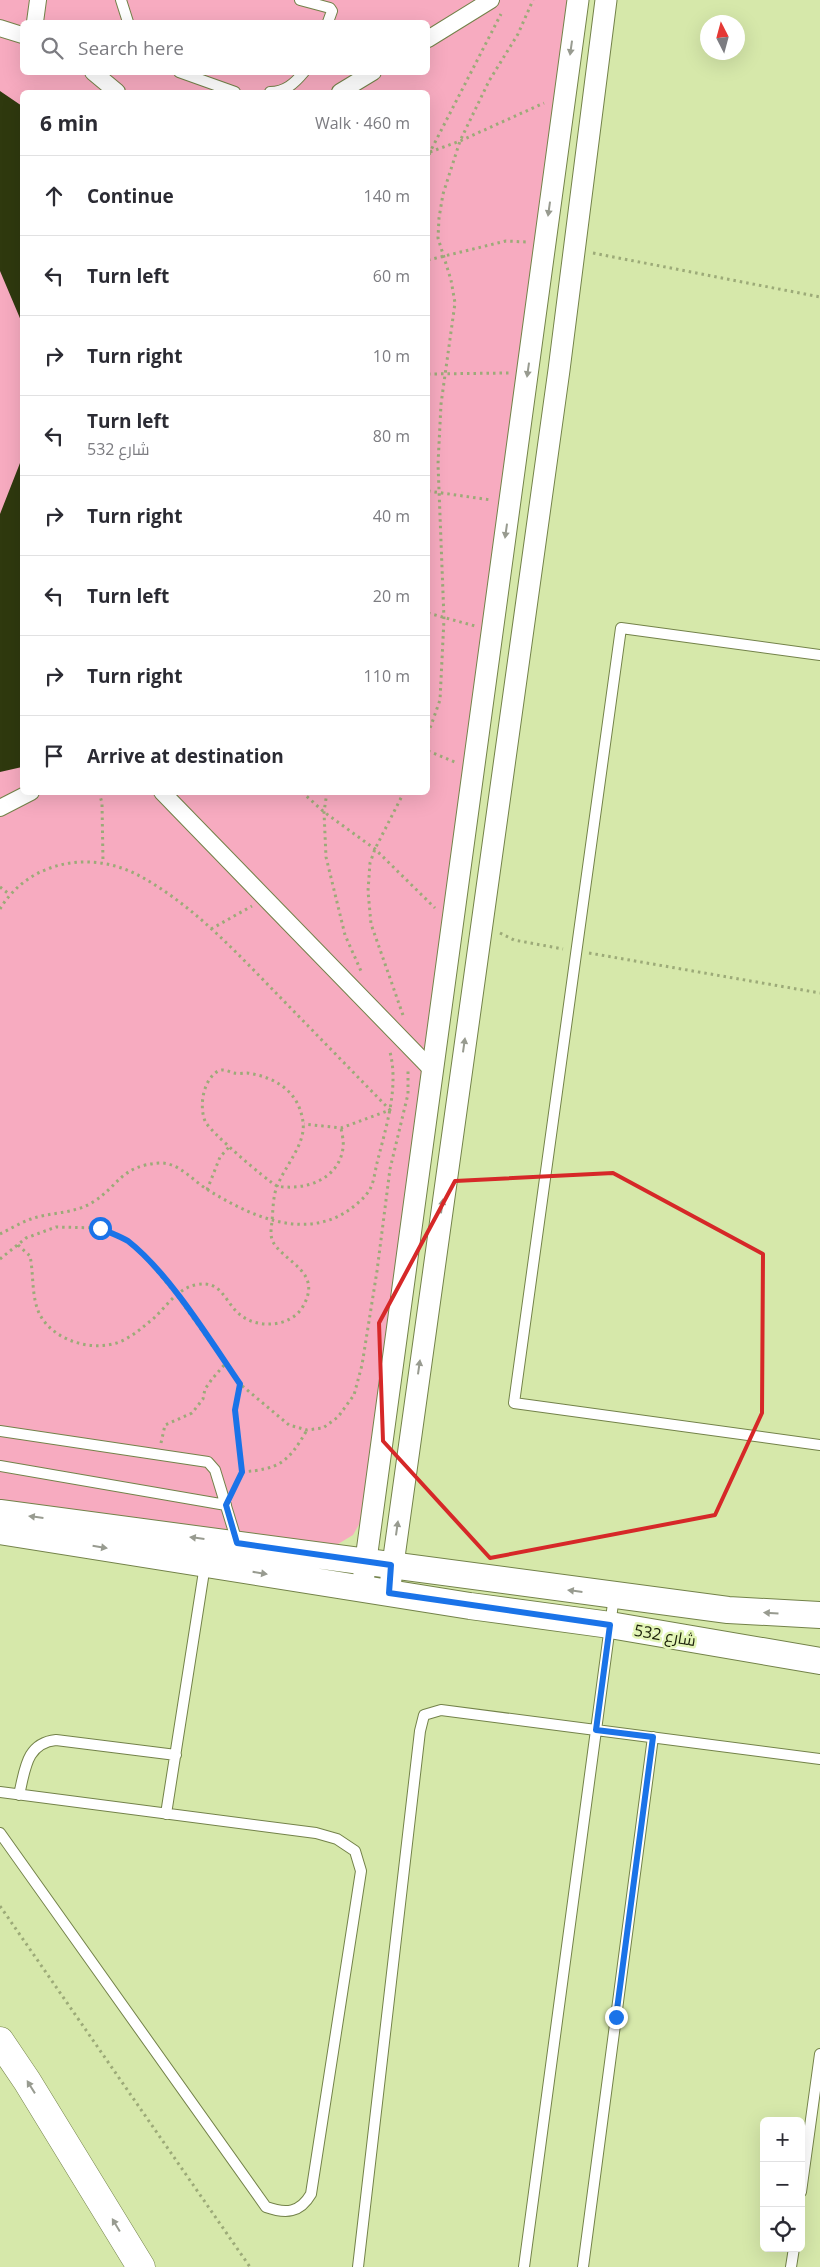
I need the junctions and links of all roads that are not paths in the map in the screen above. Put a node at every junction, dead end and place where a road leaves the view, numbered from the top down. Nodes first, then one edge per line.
1 (38, 0) edge
2 (121, 0) edge
3 (300, 0) edge
4 (578, 0) edge
5 (606, 0) edge
6 (497, 6) edge
7 (35, 20) edge
8 (127, 20) edge
9 (329, 20) edge
10 (0, 28) edge
11 (20, 34) edge
12 (430, 38) edge
13 (97, 75) edge
14 (186, 75) edge
15 (302, 75) edge
16 (368, 75) edge
17 (115, 90) edge
18 (228, 90) edge
19 (282, 90) edge
20 (343, 90) edge
21 (820, 655) edge
22 (25, 795) edge
23 (165, 795) edge
24 (0, 808) edge
25 (433, 1071) junction
26 (0, 1431) edge
27 (820, 1445) edge
28 (0, 1466) edge
29 (226, 1505) junction
30 (0, 1513) edge
31 (0, 1531) edge
32 (237, 1543) junction
33 (205, 1564) junction
34 (379, 1564) junction
35 (362, 1589) junction
36 (389, 1593) junction
37 (614, 1596) junction
38 (820, 1615) edge
39 (610, 1625) junction
40 (815, 1663) edge
41 (596, 1730) junction
42 (653, 1737) junction
43 (176, 1755) junction
44 (820, 1759) edge
45 (0, 1792) edge
46 (19, 1795) junction
47 (166, 1814) junction
48 (0, 1833) edge
49 (0, 2041) edge
50 (820, 2054) edge
51 (816, 2107) edge
52 (805, 2169) edge
53 (793, 2252) edge
54 (141, 2267) edge
55 (358, 2267) edge
56 (524, 2267) edge
57 (583, 2267) edge
58 (791, 2267) edge

1 - 7 street
2 - 8 lane
3 - 9 lane
4 -> 25 street
34 -> 5 street
6 - 12 street
10 - 11 street
13 - 17 street
14 - 18 lane
15 - 19 lane
16 - 20 street
21 - 27 lane
22 - 24 street
23 - 25 street
25 - 34 street
26 - 29 lane
28 - 29 lane
29 - 32 lane
32 -> 30 street, شارع 532
31 -> 33 street, شارع 532
32 - 34 street, شارع 532
33 -> 35 street, شارع 532
33 - 43 lane
34 - 35 street
34 - 36 street
37 -> 34 street, شارع 532
35 - 36 street, شارع 532
36 - 39 street, شارع 532
38 -> 37 street, شارع 532
37 - 39 lane
39 - 40 street, شارع 532
39 - 41 lane
41 - 42 lane
41 - 55 lane
41 - 56 lane
42 - 44 lane
42 - 57 lane
43 - 46 lane
43 - 47 lane
45 - 46 lane
46 - 47 lane
47 - 48 lane
54 -> 49 highway
50 - 51 lane
51 - 52 lane
53 - 58 lane

